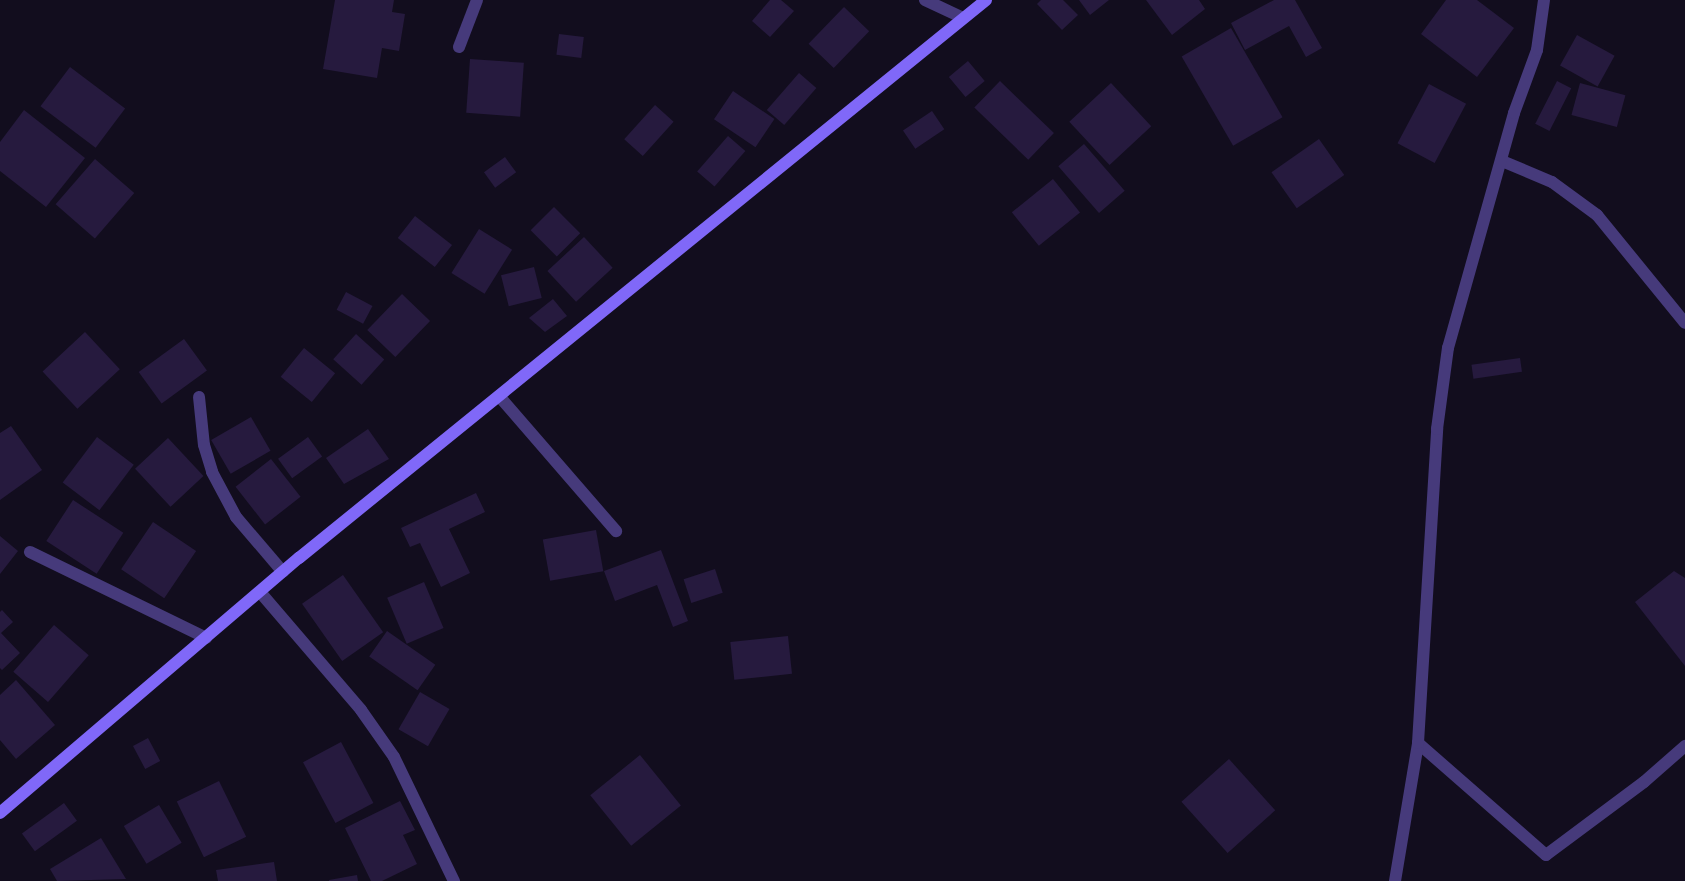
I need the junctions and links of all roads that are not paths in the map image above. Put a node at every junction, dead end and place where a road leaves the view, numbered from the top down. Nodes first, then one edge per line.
1 (477, 0) edge
2 (925, 0) edge
3 (986, 0) edge
4 (1544, 0) edge
5 (963, 18) junction
6 (459, 47) dead end
7 (1502, 161) junction
8 (1685, 323) edge
9 (499, 396) junction
10 (199, 397) dead end
11 (616, 531) dead end
12 (30, 552) dead end
13 (283, 572) junction
14 (260, 592) junction
15 (206, 638) junction
16 (1418, 743) junction
17 (1685, 746) edge
18 (0, 813) edge
19 (454, 881) edge
20 (1396, 881) edge

1 - 6 street
2 - 5 street
3 - 5 main road
4 - 7 street
5 - 9 main road
7 - 8 street
7 - 16 street
9 - 11 street
9 - 13 main road
10 - 13 street
12 - 15 street
13 - 14 main road
14 - 15 main road
14 - 19 street
15 - 18 main road
16 - 17 street
16 - 20 street

